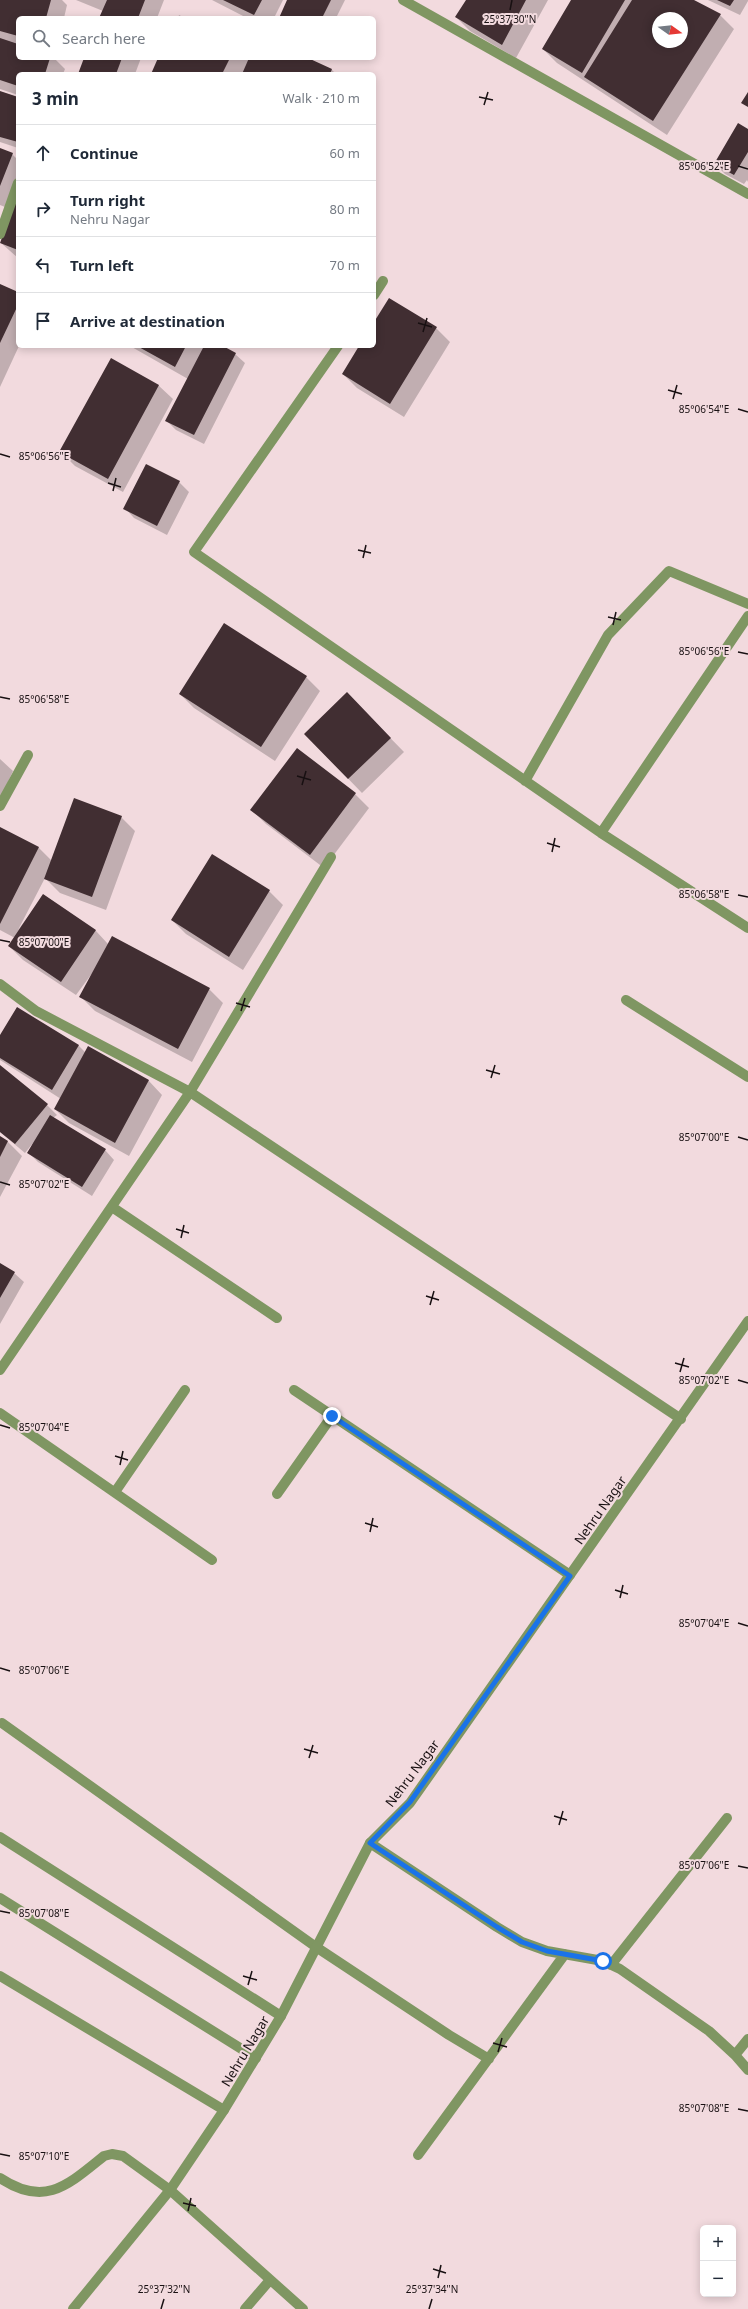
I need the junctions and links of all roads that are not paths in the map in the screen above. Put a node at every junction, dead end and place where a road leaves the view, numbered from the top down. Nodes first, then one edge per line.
1 (403, 0) edge
2 (16, 189) edge
3 (748, 194) edge
4 (0, 234) edge
5 (383, 281) dead end
6 (376, 292) edge
7 (337, 348) edge
8 (748, 604) edge
9 (748, 616) edge
10 (28, 756) dead end
11 (525, 781) junction
12 (0, 806) edge
13 (601, 833) junction
14 (331, 857) dead end
15 (748, 928) edge
16 (0, 984) edge
17 (626, 1000) dead end
18 (748, 1077) edge
19 (190, 1092) junction
20 (112, 1207) junction
21 (277, 1318) dead end
22 (748, 1321) edge
23 (0, 1370) edge
24 (185, 1390) dead end
25 (294, 1390) dead end
26 (0, 1413) edge
27 (332, 1416) junction
28 (681, 1419) junction
29 (115, 1492) junction
30 (277, 1494) dead end
31 (212, 1560) dead end
32 (570, 1576) junction
33 (2, 1723) dead end
34 (727, 1818) dead end
35 (0, 1837) edge
36 (370, 1843) junction
37 (0, 1898) edge
38 (316, 1947) junction
39 (565, 1954) junction
40 (611, 1965) junction
41 (0, 1976) edge
42 (281, 2016) junction
43 (748, 2039) edge
44 (735, 2055) junction
45 (256, 2058) junction
46 (489, 2059) junction
47 (748, 2070) edge
48 (224, 2110) junction
49 (418, 2155) dead end
50 (0, 2178) edge
51 (170, 2190) junction
52 (270, 2280) junction
53 (73, 2309) edge
54 (245, 2309) edge
55 (303, 2309) edge

1 - 3 street
2 - 4 street
5 - 6 street
7 - 11 street
8 - 11 street
9 - 13 street
10 - 12 street
11 - 13 street
13 - 15 street
14 - 19 street
16 - 19 street
17 - 18 street
19 - 20 street
19 - 28 street
20 - 21 street
20 - 23 street
22 - 28 street, Nehru Nagar
24 - 29 street
25 - 27 street
26 - 29 street
27 - 30 street
27 - 32 street
28 - 32 street, Nehru Nagar
29 - 31 street
32 - 36 street, Nehru Nagar
33 - 38 street
34 - 40 street
35 - 42 street
36 - 38 street, Nehru Nagar
36 - 39 street
37 - 45 street
38 - 42 street, Nehru Nagar
38 - 46 street
39 - 40 street
39 - 46 street
40 - 44 street
41 - 48 street
42 - 45 street, Nehru Nagar
43 - 44 street
44 - 47 street
45 - 48 street, Nehru Nagar
46 - 49 street
48 - 51 street, Nehru Nagar
50 - 51 street
51 - 52 street
51 - 53 street, Nehru Nagar
52 - 54 street
52 - 55 street

